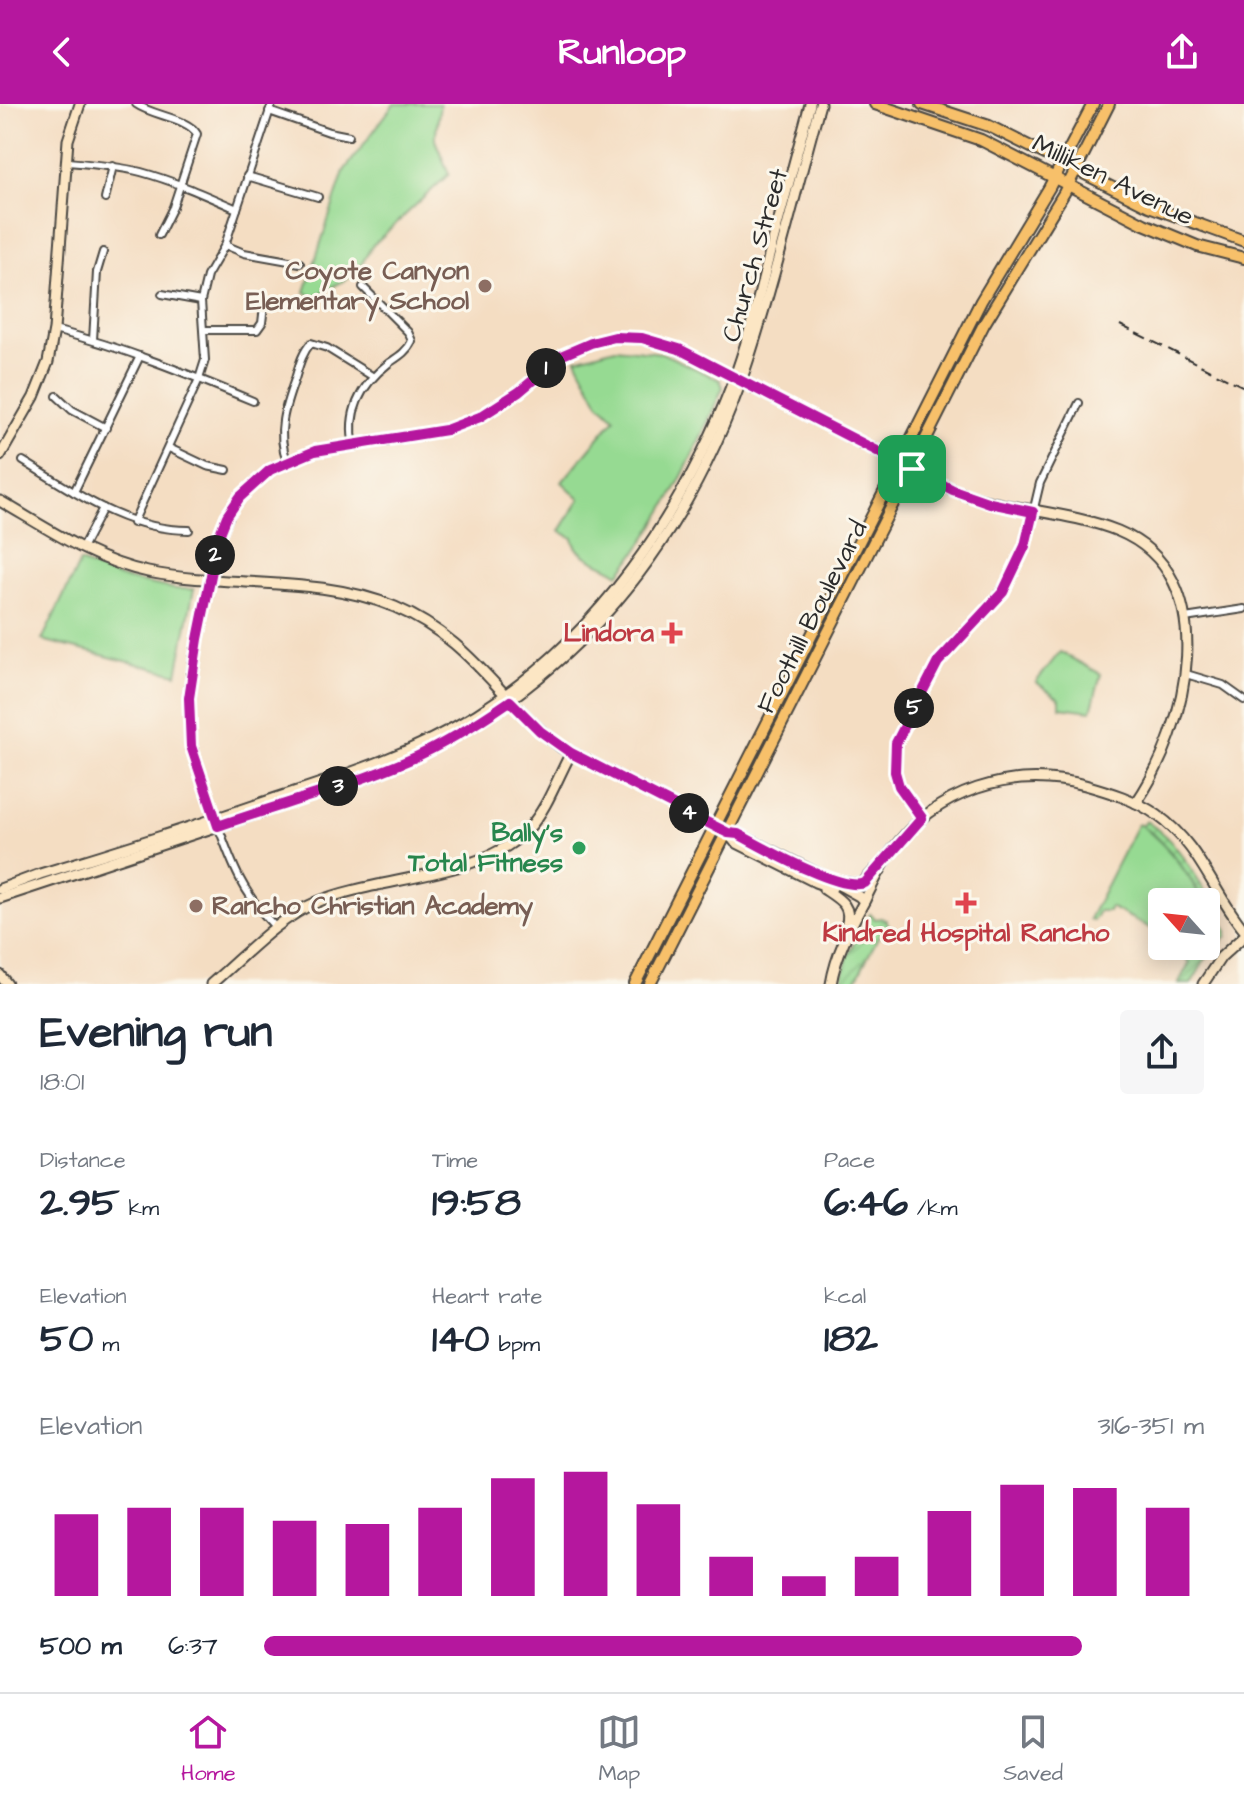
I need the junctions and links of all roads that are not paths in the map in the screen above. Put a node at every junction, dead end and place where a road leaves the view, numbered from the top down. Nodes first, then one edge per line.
1 (80, 104) edge
2 (136, 104) edge
3 (810, 104) edge
4 (820, 104) edge
5 (875, 104) edge
6 (922, 104) edge
7 (1093, 104) edge
8 (1109, 104) edge
9 (270, 108) edge
10 (349, 136) dead end
11 (66, 162) junction
12 (1062, 163) junction
13 (113, 166) junction
14 (1076, 170) junction
15 (247, 176) junction
16 (1055, 177) junction
17 (181, 185) junction
18 (1068, 185) junction
19 (318, 197) dead end
20 (105, 199) dead end
21 (237, 209) junction
22 (159, 235) dead end
23 (1244, 241) edge
24 (225, 245) junction
25 (103, 252) dead end
26 (1244, 258) edge
27 (300, 263) dead end
28 (363, 287) dead end
29 (162, 294) dead end
30 (201, 301) junction
31 (264, 306) dead end
32 (54, 330) junction
33 (205, 330) junction
34 (93, 340) junction
35 (140, 356) junction
36 (372, 376) junction
37 (199, 379) junction
38 (738, 379) junction
39 (57, 396) dead end
40 (253, 401) dead end
41 (1079, 403) dead end
42 (106, 428) junction
43 (354, 446) junction
44 (169, 448) junction
45 (0, 456) edge
46 (23, 461) dead end
47 (287, 461) junction
48 (899, 462) junction
49 (912, 469) junction
50 (227, 470) dead end
51 (74, 492) junction
52 (0, 501) edge
53 (103, 508) junction
54 (1033, 512) junction
55 (133, 523) junction
56 (189, 530) dead end
57 (82, 548) junction
58 (210, 579) junction
59 (1244, 609) edge
60 (1185, 618) junction
61 (1186, 674) junction
62 (507, 698) junction
63 (1244, 700) edge
64 (571, 753) junction
65 (1136, 803) junction
66 (922, 818) junction
67 (216, 822) junction
68 (714, 826) junction
69 (728, 833) junction
70 (884, 864) junction
71 (825, 877) junction
72 (815, 882) junction
73 (0, 889) edge
74 (0, 898) edge
75 (864, 901) junction
76 (276, 928) junction
77 (1244, 933) edge
78 (844, 941) junction
79 (0, 975) edge
80 (7, 984) edge
81 (211, 984) edge
82 (635, 984) edge
83 (650, 984) edge
84 (831, 984) edge
85 (1203, 984) edge

1 - 11 street
2 - 17 street
3 - 38 street, Church Street
4 - 38 street, Church Street
5 - 16 main road, Milliken Avenue
6 - 12 main road, Milliken Avenue
7 - 12 main road, Foothill Boulevard
8 - 14 main road, Foothill Boulevard
9 - 10 street
9 - 15 street
11 - 13 street
11 - 32 street
12 - 14 main road, Milliken Avenue
12 - 16 main road, Foothill Boulevard
13 - 17 street
13 - 20 street
14 - 18 main road, Foothill Boulevard
14 - 23 main road, Milliken Avenue
15 - 19 street
15 - 21 street
16 - 18 main road, Milliken Avenue
16 - 48 main road, Foothill Boulevard
17 - 21 street
17 - 22 street
18 - 26 main road, Milliken Avenue
18 - 49 main road, Foothill Boulevard
21 - 24 street
24 - 27 street
24 - 30 street
25 - 34 street
28 - 36 street
29 - 30 street
30 - 33 street
31 - 33 street
32 - 34 street
32 - 45 street
33 - 37 street
34 - 35 street
35 - 37 street
35 - 42 street
36 - 43 street
36 - 47 street
37 - 40 street
37 - 44 street
38 - 43 street
38 - 48 street
38 - 62 street, Church Street
39 - 42 street
41 - 54 street
42 - 51 street
43 - 47 street
44 - 50 street
44 - 55 street
46 - 51 street
47 - 58 street
48 - 49 street
48 - 68 main road, Foothill Boulevard
49 - 54 street
49 - 69 main road, Foothill Boulevard
51 - 53 street
52 - 57 street
53 - 55 street
53 - 57 street
54 - 60 street
54 - 66 street
55 - 56 street
57 - 58 street
58 - 62 street
58 - 67 street
59 - 60 street
60 - 61 street
61 - 63 street
61 - 65 street
62 - 64 street
62 - 67 street, Church Street
64 - 68 street
64 - 76 street
65 - 66 street
65 - 77 street
66 - 70 street
67 - 73 street, Church Street
67 - 74 street, Church Street
67 - 76 street
68 - 69 street
68 - 82 main road, Foothill Boulevard
69 - 71 street
69 - 72 street
69 - 83 main road, Foothill Boulevard
70 - 71 street
70 - 75 street
71 - 75 street
72 - 75 street
72 - 78 street
75 - 78 street
76 - 81 street
77 - 85 street
78 - 84 street
79 - 80 street

